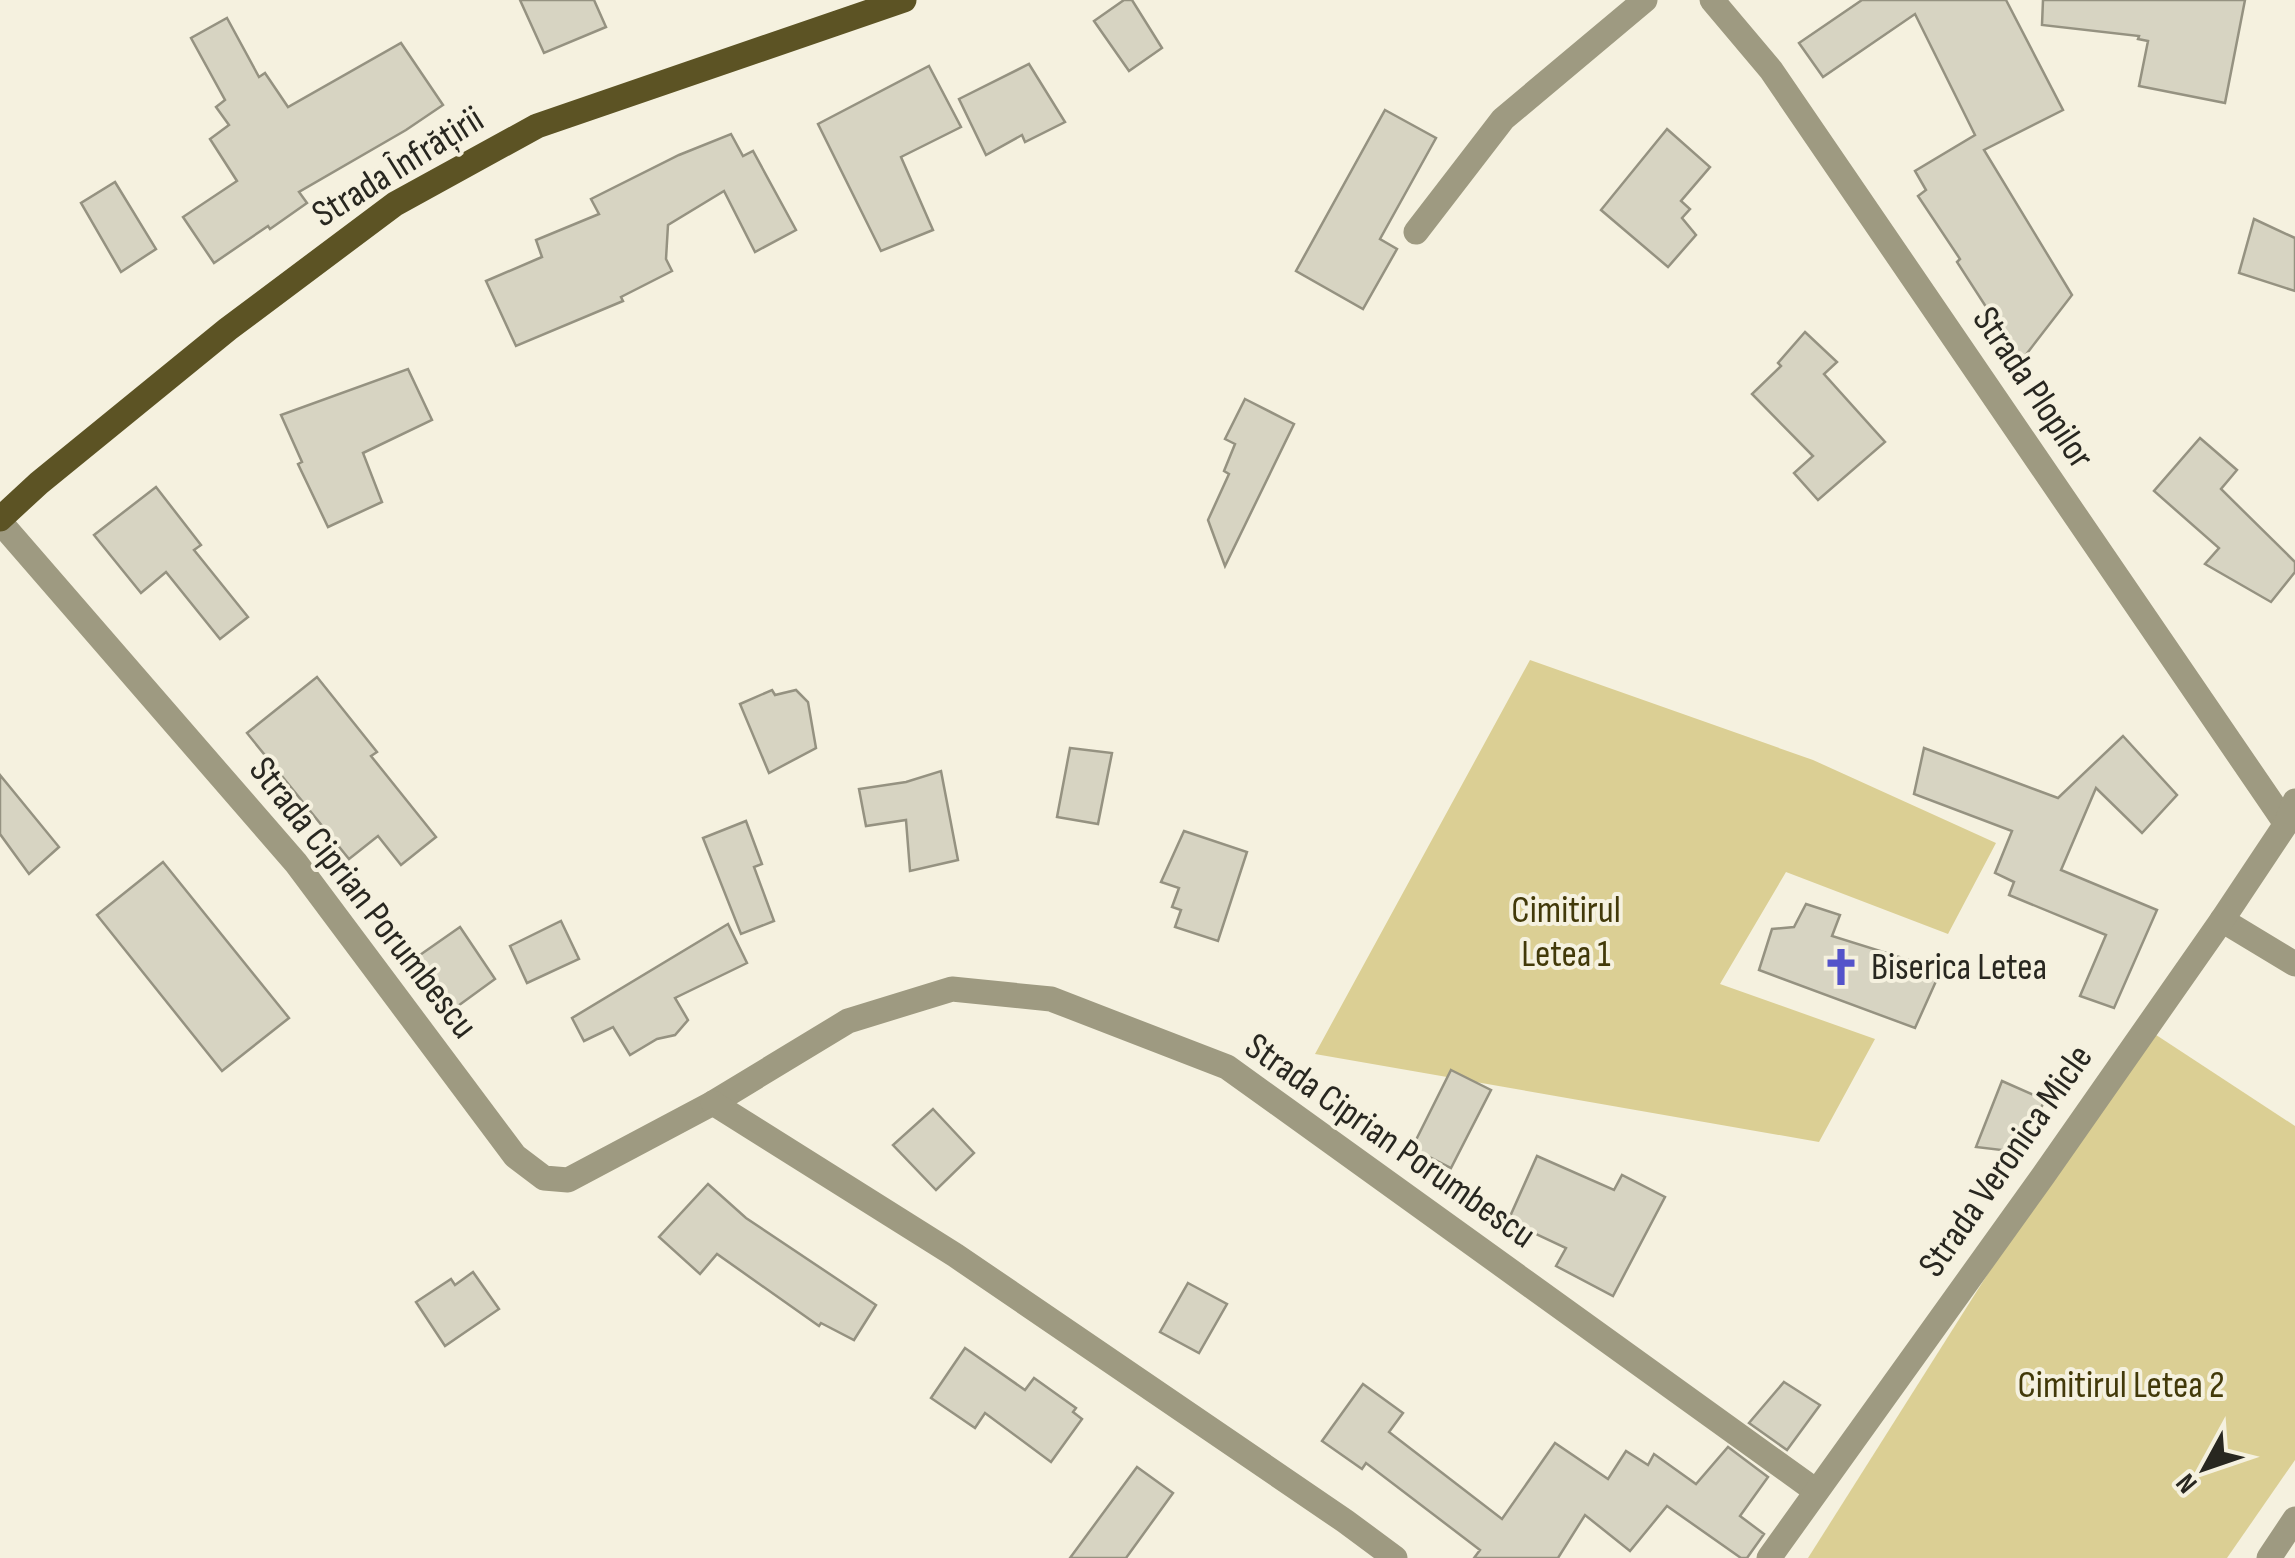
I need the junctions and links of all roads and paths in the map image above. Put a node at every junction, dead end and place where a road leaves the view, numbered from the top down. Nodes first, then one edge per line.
1 (904, 0) edge
2 (1646, 0) edge
3 (1712, 0) edge
4 (1416, 232) dead end
5 (0, 520) edge
6 (2290, 812) edge
7 (2222, 920) junction
8 (2295, 964) edge
9 (713, 1104) junction
10 (1816, 1491) junction
11 (2295, 1518) edge
12 (1395, 1558) edge
13 (1768, 1558) edge
14 (2269, 1558) edge

1 - 5 main road, Strada Înfrățirii
2 - 4 street
3 - 6 street, Strada Plopilor
5 - 9 street, Strada Ciprian Porumbescu
6 - 7 street, Strada Veronica Micle
7 - 8 street
7 - 10 street, Strada Veronica Micle
9 - 10 street, Strada Ciprian Porumbescu
9 - 12 street
10 - 13 street, Strada Veronica Micle
11 - 14 street

